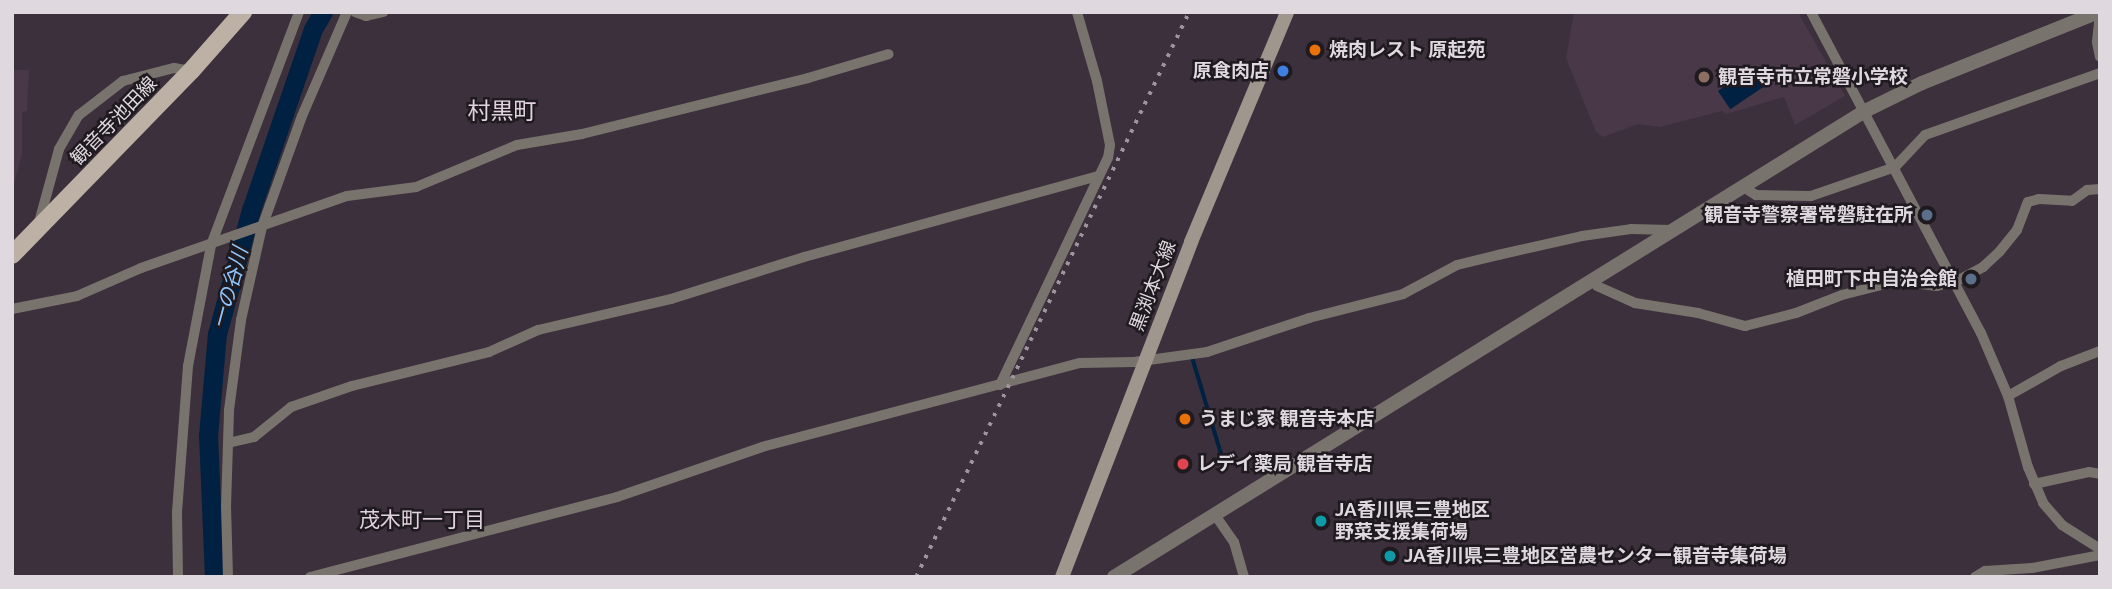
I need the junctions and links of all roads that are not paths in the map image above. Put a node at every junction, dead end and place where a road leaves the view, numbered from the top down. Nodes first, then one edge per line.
1 (243, 12) edge
2 (299, 12) edge
3 (347, 12) edge
4 (355, 12) edge
5 (384, 12) edge
6 (1077, 12) edge
7 (1287, 12) edge
8 (1811, 12) edge
9 (2099, 13) edge
10 (889, 54) dead end
11 (2100, 57) edge
12 (191, 71) junction
13 (2100, 73) edge
14 (1865, 111) junction
15 (1895, 167) junction
16 (1098, 176) junction
17 (1742, 186) junction
18 (2100, 189) edge
19 (262, 227) junction
20 (36, 230) junction
21 (1671, 230) junction
22 (211, 245) junction
23 (12, 255) edge
24 (1955, 282) junction
25 (1597, 286) dead end
26 (12, 309) edge
27 (2100, 351) edge
28 (1144, 362) junction
29 (1000, 385) junction
30 (2008, 396) junction
31 (228, 443) junction
32 (2100, 474) edge
33 (2034, 484) junction
34 (1215, 515) junction
35 (2100, 549) edge
36 (2100, 555) edge
37 (1061, 572) edge
38 (178, 577) edge
39 (228, 577) edge
40 (310, 577) edge
41 (1114, 577) edge
42 (1244, 577) edge
43 (1975, 577) edge

1 - 12 main road, 観音寺池田線
2 - 22 street
3 - 19 street
4 - 5 street
6 - 16 street
7 - 28 main road, 黒渕本大線
8 - 14 street
9 - 11 street
9 - 14 street
10 - 19 street
12 - 20 main road, 観音寺池田線
12 - 20 street
13 - 15 street
14 - 15 street
14 - 17 street
15 - 17 street
15 - 24 street
16 - 29 street
16 - 31 street
17 - 21 street
18 - 24 street
19 - 22 street
19 - 31 street
20 - 23 main road, 観音寺池田線
21 - 28 street
21 - 34 street
22 - 26 street
22 - 38 street
24 - 25 street
24 - 30 street
27 - 30 street
28 - 29 street
28 - 37 main road, 黒渕本大線
29 - 40 street
30 - 33 street
31 - 39 street
32 - 33 street
33 - 35 street
34 - 41 street
34 - 42 street
36 - 43 street

